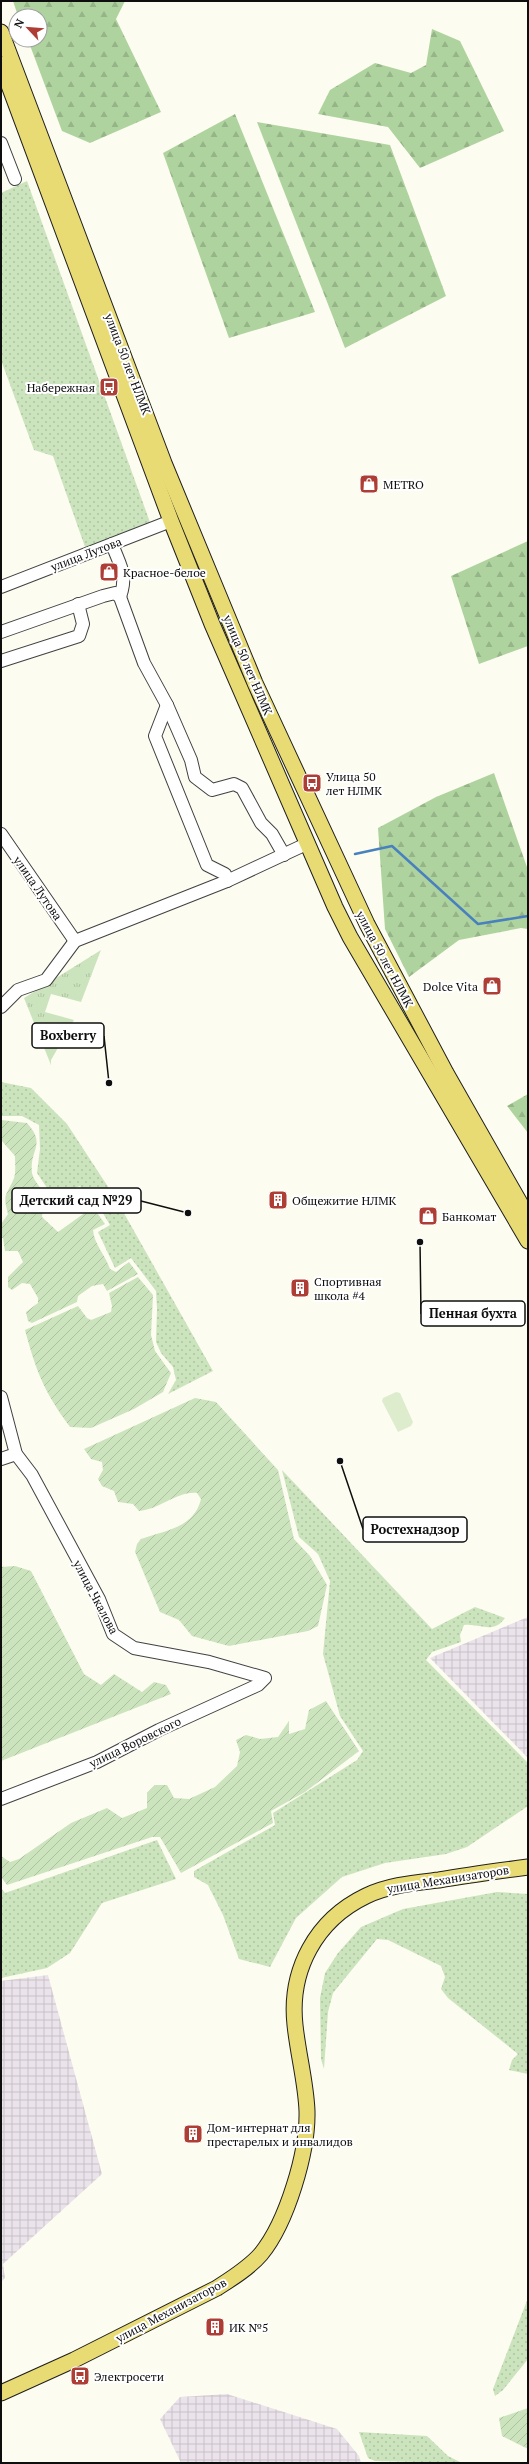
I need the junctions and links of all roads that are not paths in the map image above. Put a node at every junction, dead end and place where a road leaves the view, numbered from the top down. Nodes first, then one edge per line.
1 (1, 32) edge
2 (1, 64) edge
3 (4, 81) edge
4 (23, 88) junction
5 (1, 143) edge
6 (15, 179) dead end
7 (171, 521) junction
8 (112, 544) junction
9 (1, 587) edge
10 (120, 597) junction
11 (78, 604) junction
12 (212, 624) junction
13 (1, 632) edge
14 (235, 636) junction
15 (1, 661) edge
16 (167, 705) junction
17 (1, 834) edge
18 (306, 840) junction
19 (284, 855) junction
20 (227, 881) junction
21 (75, 941) junction
22 (1, 1007) edge
23 (528, 1217) edge
24 (528, 1241) edge
25 (1, 1397) edge
26 (16, 1454) junction
27 (1, 1459) edge
28 (264, 1678) joint
29 (1, 1799) edge
30 (528, 1867) edge
31 (1, 2393) edge

1 - 4 main road, улица 50 лет НЛМК
2 - 3 main road, улица 50 лет НЛМК
3 - 4 main road
3 - 7 main road, улица 50 лет НЛМК
4 - 14 main road, улица 50 лет НЛМК
5 - 6 street
7 - 8 street, улица Лутова
7 - 12 main road, улица 50 лет НЛМК
8 - 9 street, улица Лутова
8 - 10 street
10 - 11 street
10 - 16 street
11 - 13 street
11 - 15 street
12 - 14 main road
12 - 18 main road, улица 50 лет НЛМК
14 - 23 main road, улица 50 лет НЛМК
16 - 19 street
16 - 20 street
17 - 21 street, улица Лутова
18 - 19 street
18 - 24 main road, улица 50 лет НЛМК
19 - 20 street
20 - 21 street
21 - 22 street
25 - 26 street, улица Чкалова
26 - 27 street
26 - 28 street, улица Чкалова
28 - 29 street, улица Воровского
30 - 31 main road, улица Механизаторов

